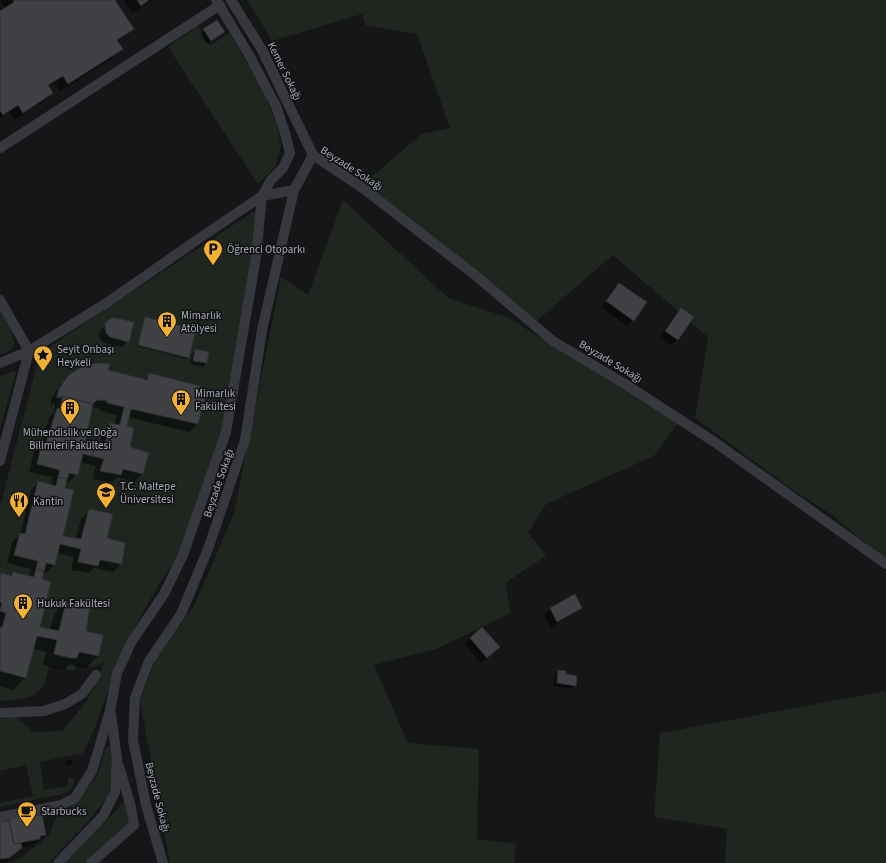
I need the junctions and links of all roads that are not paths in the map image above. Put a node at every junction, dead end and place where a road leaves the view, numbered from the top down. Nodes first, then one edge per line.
1 (231, 0) edge
2 (218, 3) edge
3 (0, 148) edge
4 (312, 155) junction
5 (294, 190) junction
6 (262, 196) junction
7 (0, 300) edge
8 (30, 351) junction
9 (0, 363) edge
10 (0, 461) edge
11 (886, 564) edge
12 (96, 674) dead end
13 (110, 710) junction
14 (0, 713) edge
15 (117, 759) junction
16 (0, 817) edge
17 (58, 863) edge
18 (91, 863) edge
19 (163, 863) edge

1 - 4 street, Kemer Sokağı
2 - 3 street
2 - 6 street
4 - 5 street, Beyzade Sokağı
4 - 11 street, Beyzade Sokağı
5 - 6 street
5 - 19 street, Beyzade Sokağı
6 - 8 street
6 - 13 street
7 - 8 street
8 - 9 street
8 - 10 street
12 - 14 street
13 - 15 street
13 - 16 street
15 - 17 street
15 - 18 street

